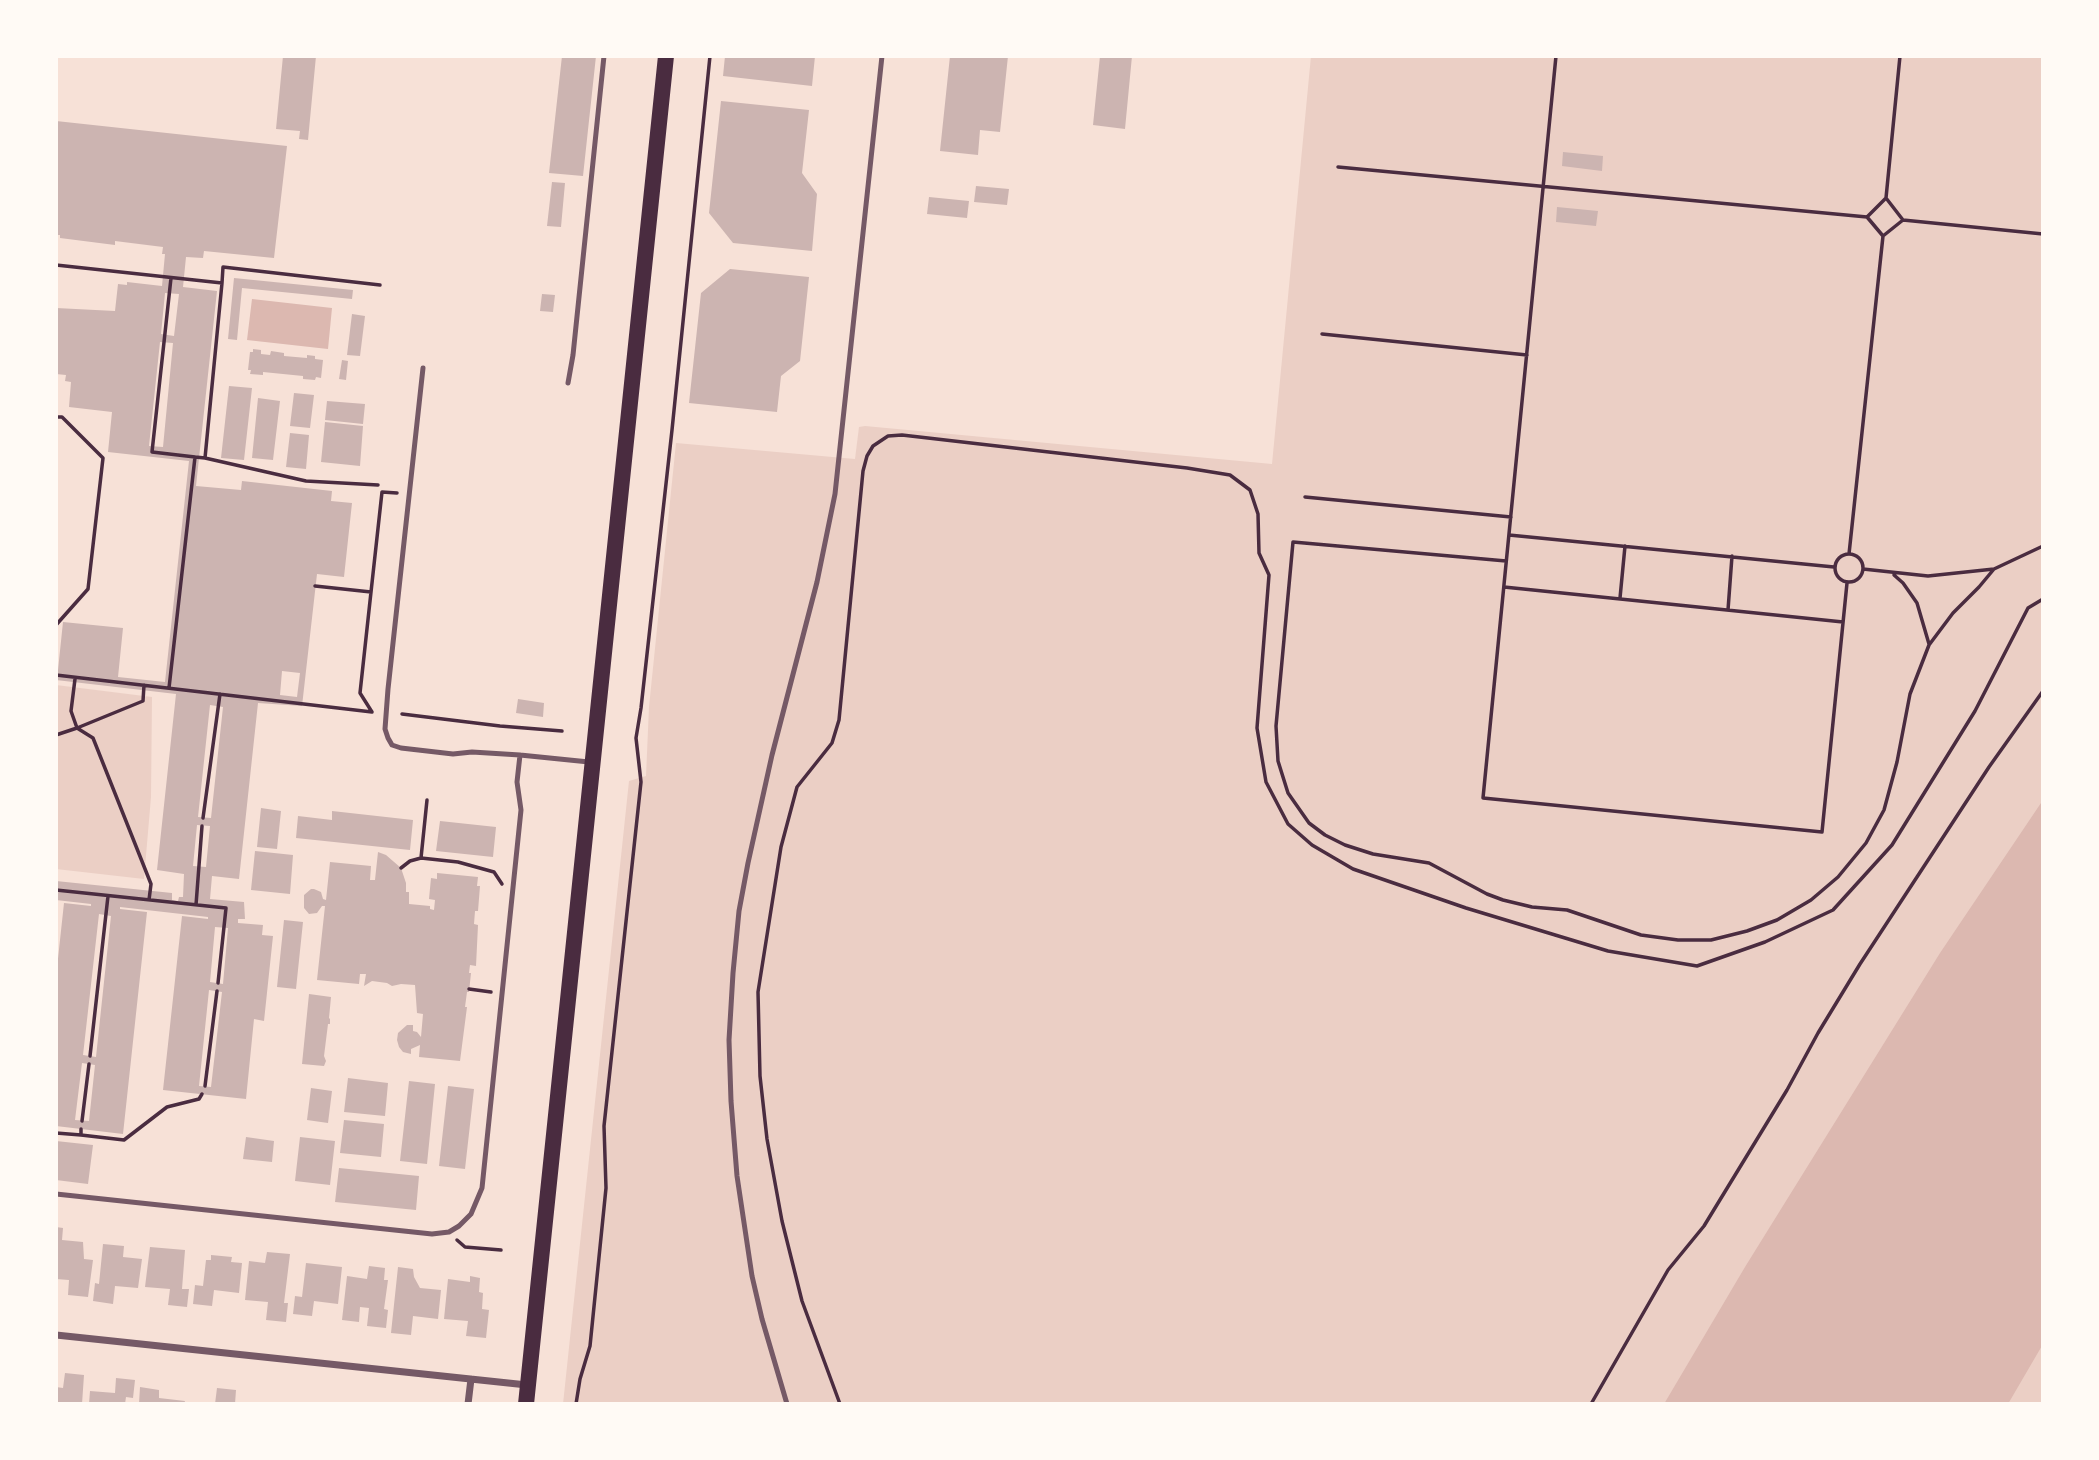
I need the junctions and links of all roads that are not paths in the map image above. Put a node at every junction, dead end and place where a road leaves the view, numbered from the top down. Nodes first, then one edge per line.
1 (604, 56) edge
2 (666, 56) edge
3 (883, 56) edge
4 (423, 368) dead end
5 (568, 383) dead end
6 (520, 755) junction
7 (592, 762) junction
8 (56, 1194) edge
9 (56, 1335) edge
10 (471, 1379) junction
11 (528, 1385) junction
12 (468, 1404) edge
13 (526, 1404) edge
14 (787, 1404) edge

1 - 5 lane
2 - 7 main road
3 - 14 lane
4 - 6 lane
6 - 7 lane
6 - 8 lane
7 - 11 main road
9 - 10 street
10 - 11 street
10 - 12 street
11 - 13 main road

